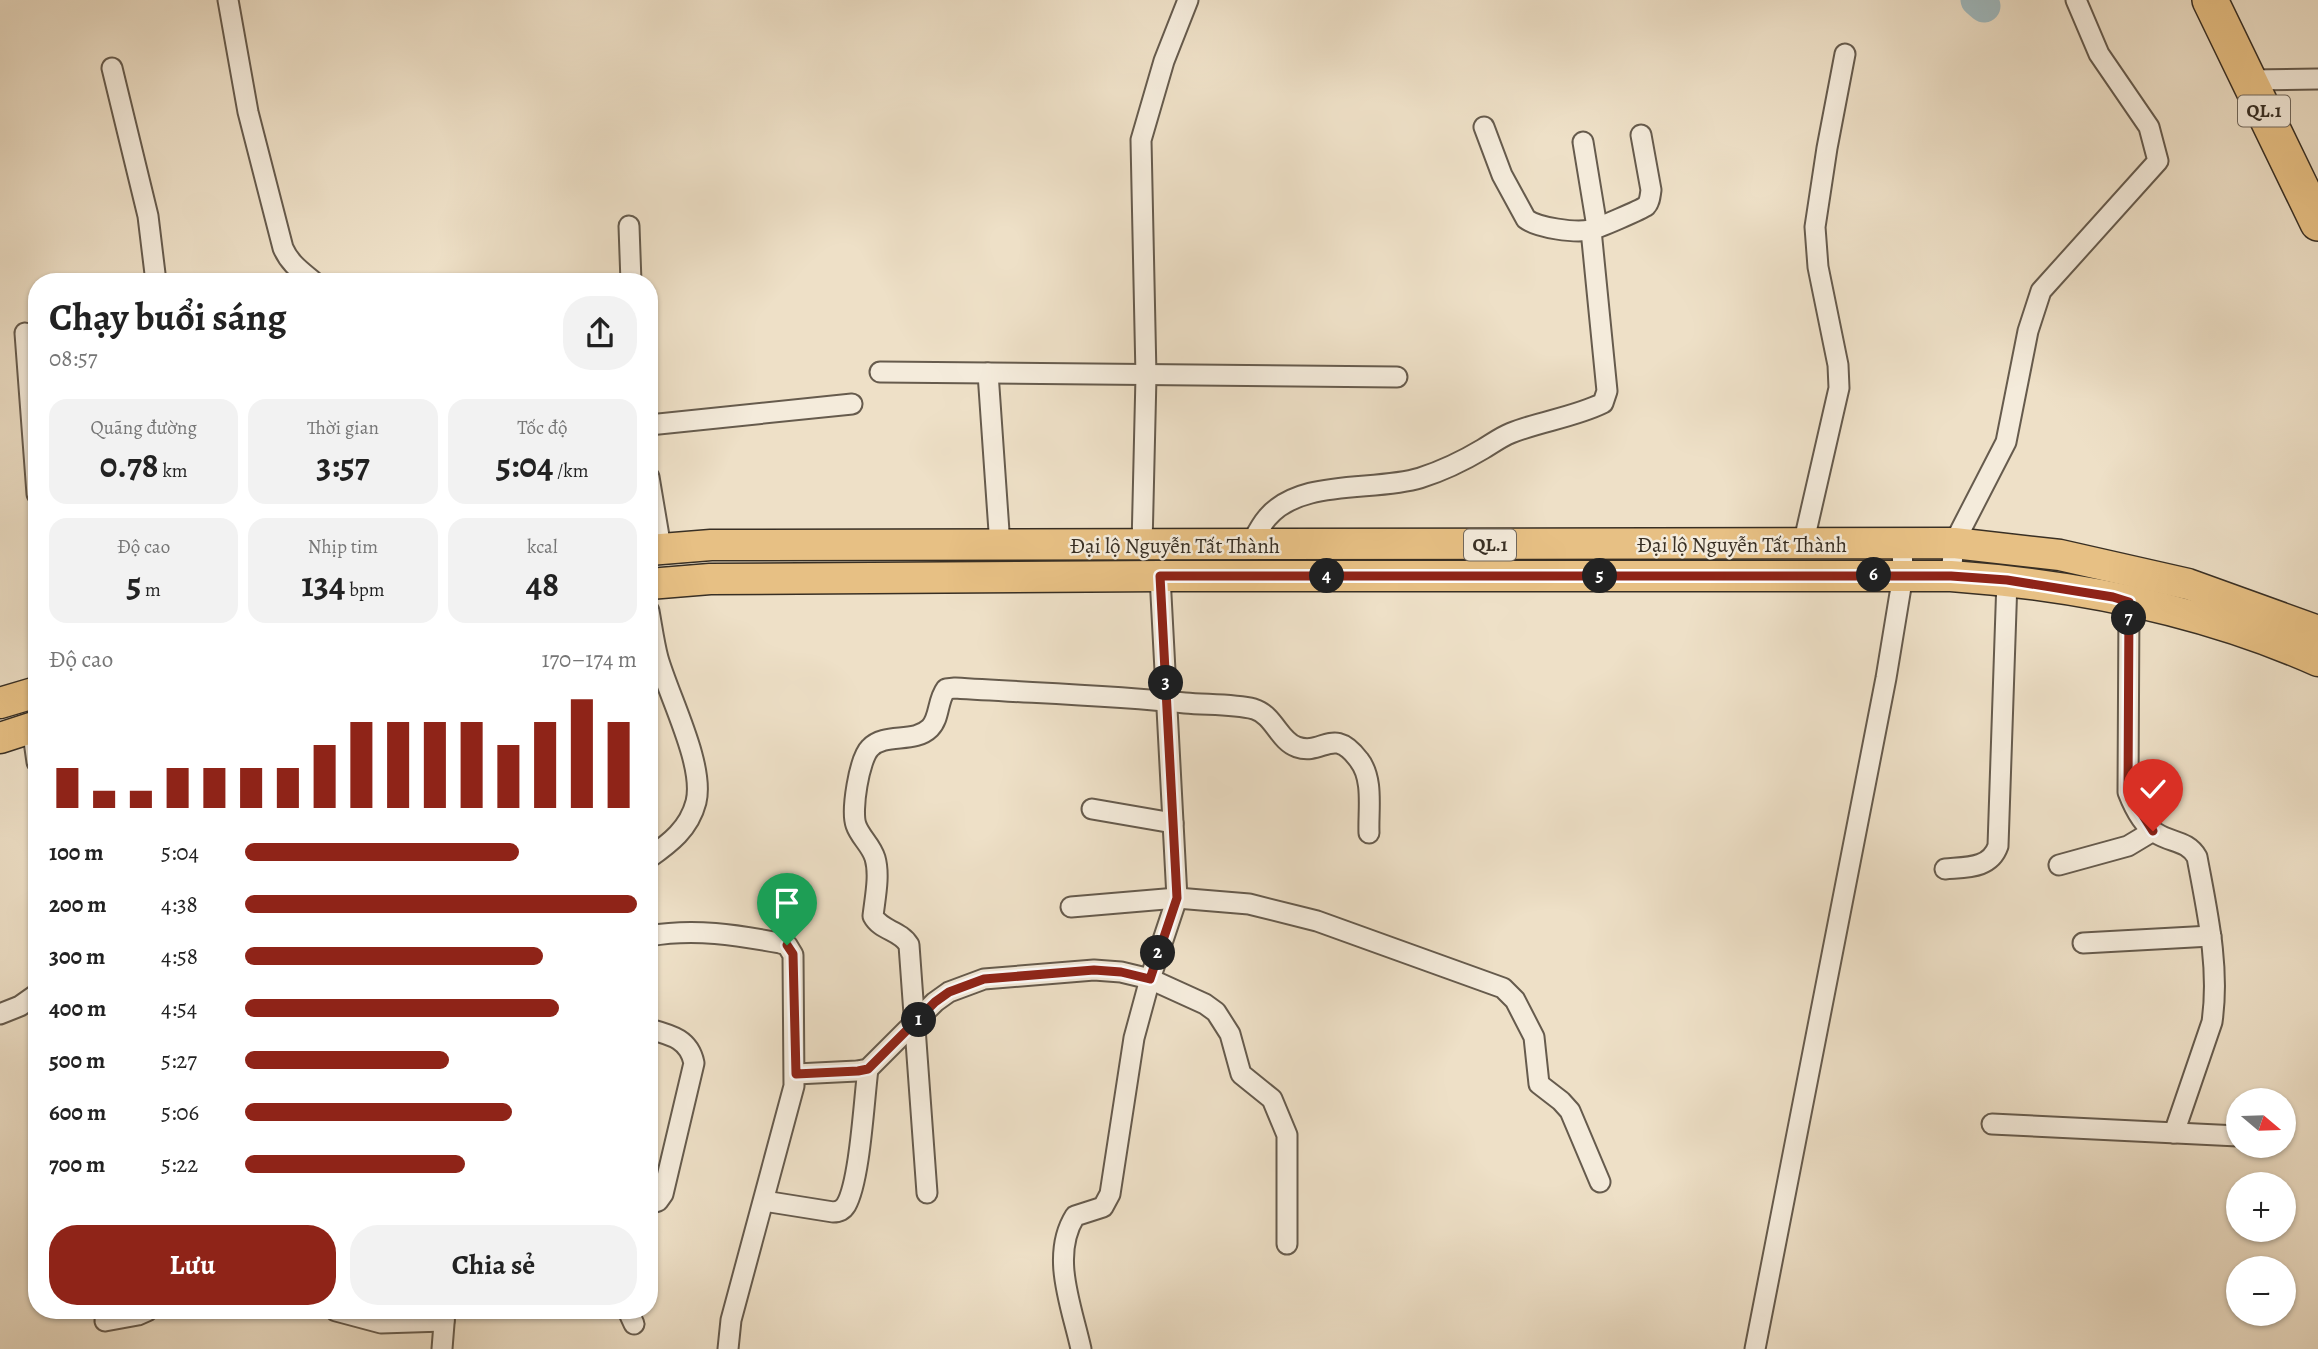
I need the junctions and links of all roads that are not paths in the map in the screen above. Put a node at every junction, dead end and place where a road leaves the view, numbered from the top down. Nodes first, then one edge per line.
1 (228, 0) edge
2 (1188, 0) edge
3 (2076, 0) edge
4 (2210, 0) edge
5 (1846, 54) dead end
6 (112, 68) dead end
7 (2318, 79) edge
8 (2249, 80) junction
9 (1484, 127) dead end
10 (1641, 135) dead end
11 (1583, 142) dead end
12 (2318, 223) edge
13 (629, 226) dead end
14 (1594, 229) junction
15 (155, 273) edge
16 (302, 273) edge
17 (631, 273) edge
18 (25, 333) dead end
19 (880, 372) dead end
20 (28, 373) edge
21 (988, 373) junction
22 (1146, 376) junction
23 (1396, 377) dead end
24 (852, 404) dead end
25 (658, 424) edge
26 (1954, 543) junction
27 (1902, 544) junction
28 (1250, 545) junction
29 (1803, 545) junction
30 (1000, 546) junction
31 (1142, 546) junction
32 (658, 549) edge
33 (1903, 575) junction
34 (1150, 576) junction
35 (1951, 576) junction
36 (2007, 580) junction
37 (658, 583) edge
38 (2129, 602) junction
39 (2318, 631) edge
40 (658, 658) edge
41 (2318, 661) edge
42 (28, 695) edge
43 (1167, 701) junction
44 (0, 703) edge
45 (28, 729) edge
46 (0, 738) edge
47 (1093, 809) dead end
48 (1173, 822) junction
49 (2153, 831) junction
50 (1369, 833) dead end
51 (658, 852) edge
52 (2059, 864) dead end
53 (1945, 869) dead end
54 (1177, 898) junction
55 (1071, 907) dead end
56 (658, 935) edge
57 (2211, 936) junction
58 (2083, 943) dead end
59 (1150, 979) junction
60 (28, 1000) edge
61 (0, 1014) edge
62 (916, 1024) junction
63 (658, 1032) edge
64 (868, 1069) junction
65 (796, 1074) junction
66 (1992, 1124) dead end
67 (2174, 1133) junction
68 (2226, 1135) edge
69 (1600, 1182) dead end
70 (927, 1193) dead end
71 (658, 1201) edge
72 (764, 1201) junction
73 (1287, 1244) dead end
74 (116, 1319) edge
75 (366, 1319) edge
76 (417, 1319) edge
77 (444, 1319) edge
78 (105, 1321) dead end
79 (442, 1349) edge
80 (727, 1349) edge
81 (1082, 1349) edge
82 (1755, 1349) edge

1 - 16 street
2 - 22 street
3 - 26 street
4 - 8 highway, QL.1
5 - 29 street
6 - 15 street
7 - 8 street
8 - 12 highway, QL.1
9 - 14 street
10 - 14 street
11 - 14 street
13 - 17 street
14 - 28 street
18 - 20 street
19 - 21 street
21 - 22 street
21 - 30 street
22 - 23 street
22 - 31 street
24 - 25 street
26 - 27 main road, Đại lộ Nguyễn Tất Thành / QL.1
26 - 35 street
26 - 39 main road, Đại lộ Nguyễn Tất Thành / QL.1
27 - 29 main road, Đại lộ Nguyễn Tất Thành / QL.1
27 - 33 street
28 - 29 main road, Đại lộ Nguyễn Tất Thành / QL.1
28 - 31 main road, Đại lộ Nguyễn Tất Thành / QL.1
30 - 31 main road, Đại lộ Nguyễn Tất Thành / QL.1
30 - 32 main road, Đại lộ Nguyễn Tất Thành / QL.1
31 - 34 main road
33 - 34 main road, Đại lộ Nguyễn Tất Thành / QL.1
33 - 35 main road, Đại lộ Nguyễn Tất Thành / QL.1
33 - 82 street
34 - 37 main road, Đại lộ Nguyễn Tất Thành / QL.1
34 - 43 street
35 - 36 main road, Đại lộ Nguyễn Tất Thành / QL.1
36 - 38 main road, Đại lộ Nguyễn Tất Thành / QL.1
36 - 53 street
38 - 41 main road, Đại lộ Nguyễn Tất Thành / QL.1
38 - 49 street
40 - 51 street
42 - 44 main road
43 - 48 street
43 - 50 street
43 - 62 street
45 - 46 main road
47 - 48 street
48 - 54 street
49 - 52 street
49 - 57 street
54 - 55 street
54 - 59 street
54 - 69 street
56 - 65 street
57 - 58 street
57 - 67 street
59 - 62 street
59 - 73 street
59 - 81 street
60 - 61 street
62 - 64 street
62 - 70 street
63 - 71 street
64 - 65 street
64 - 72 street
65 - 72 street
66 - 67 street
67 - 68 street
72 - 80 street
74 - 78 street
75 - 76 street
77 - 79 street

